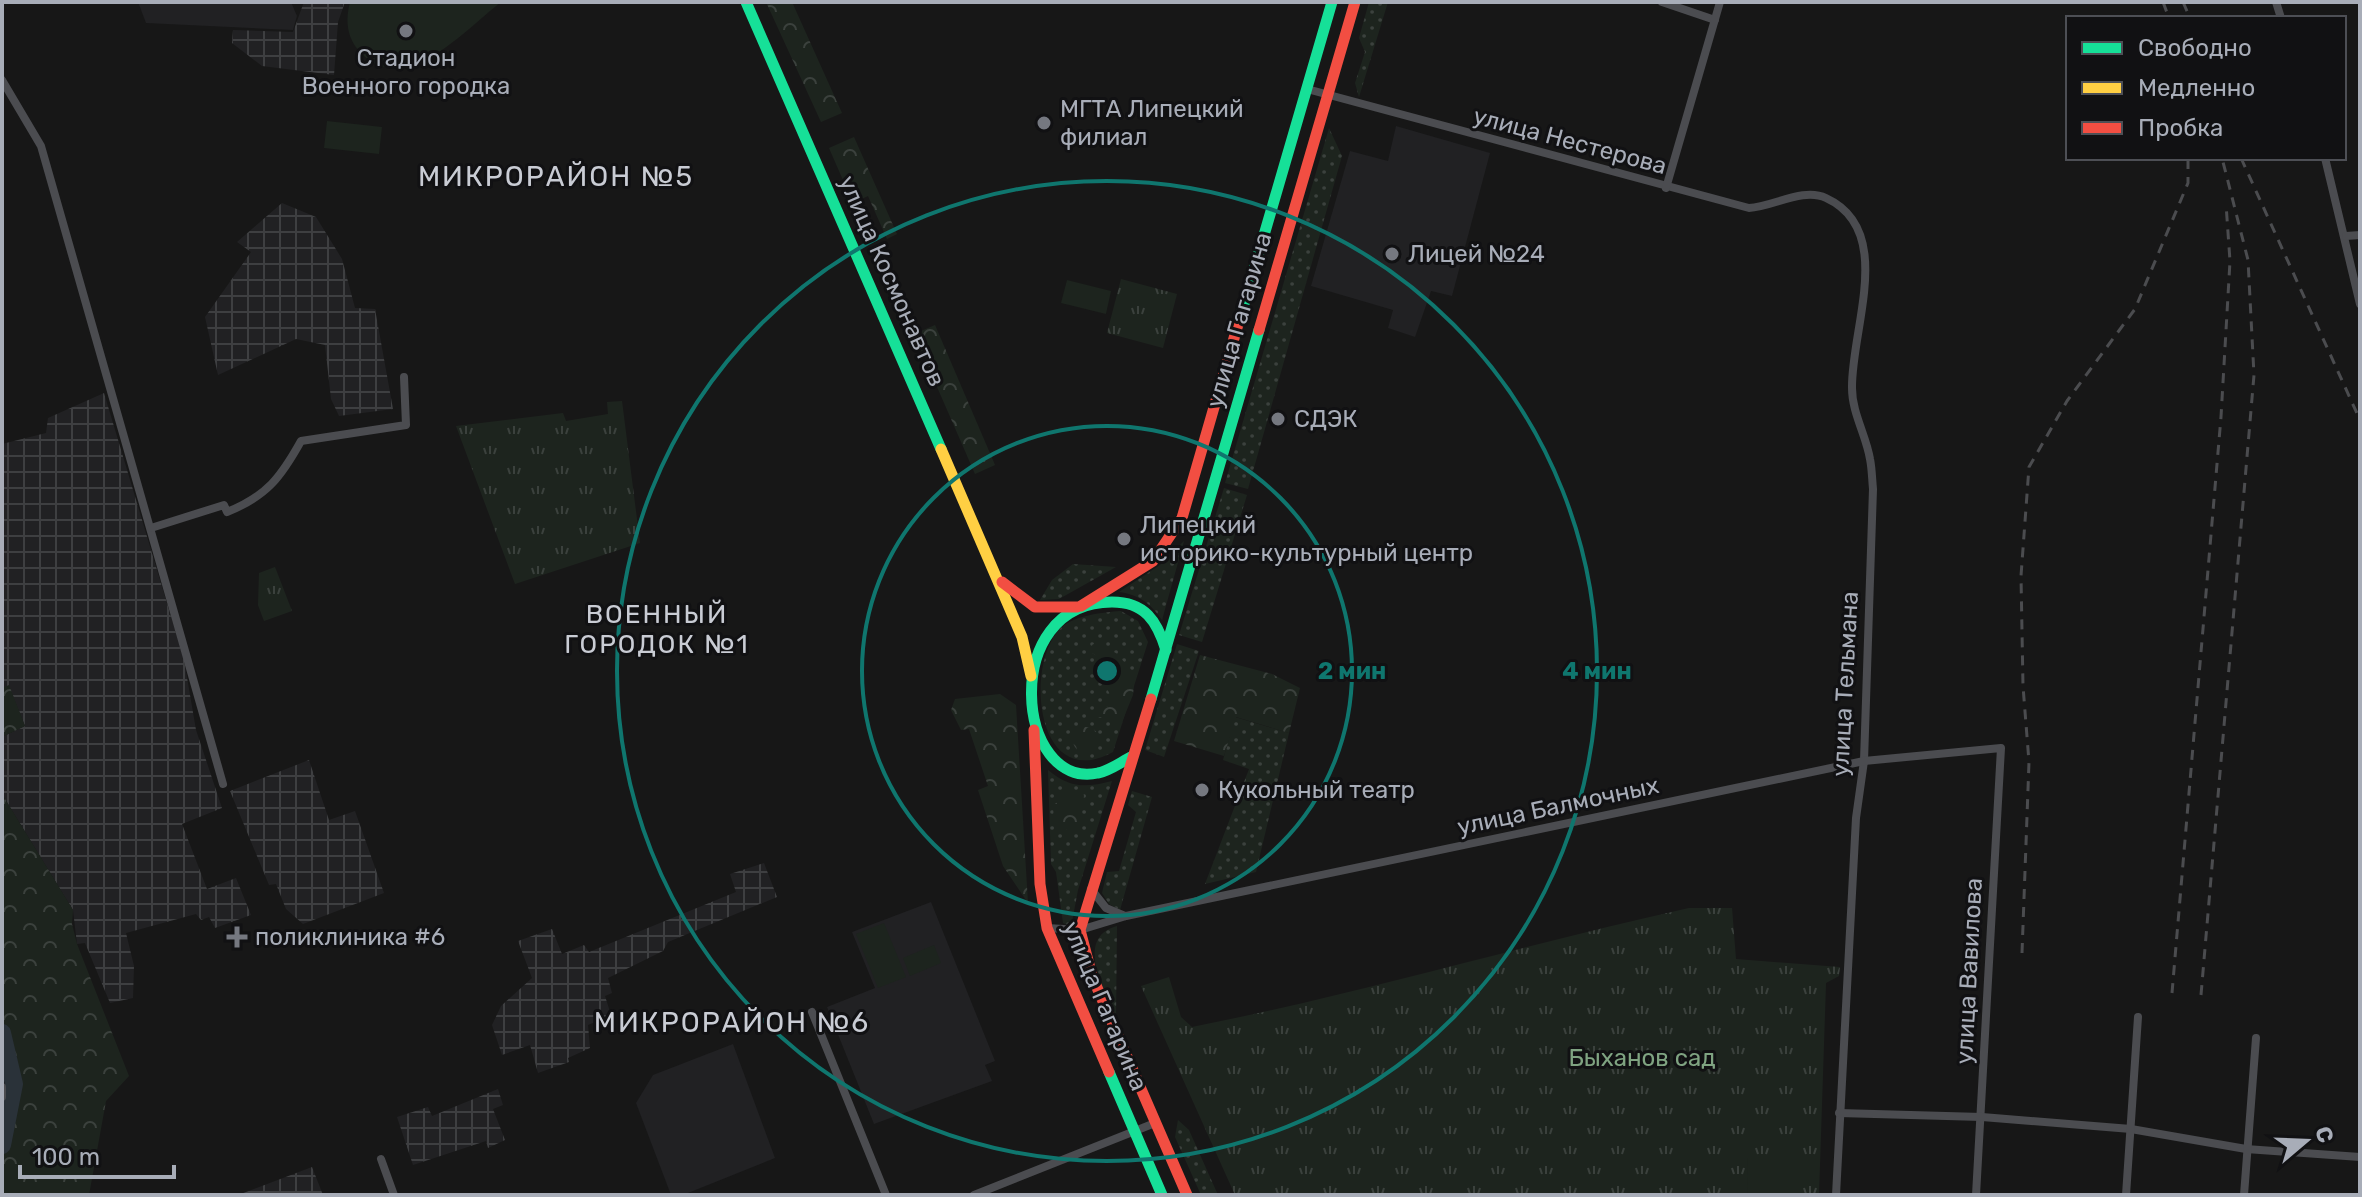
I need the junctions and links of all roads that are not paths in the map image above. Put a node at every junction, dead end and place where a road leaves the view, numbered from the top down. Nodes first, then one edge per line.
1 (746, 2) edge
2 (1332, 2) edge
3 (1355, 2) edge
4 (1662, 2) edge
5 (1720, 2) edge
6 (1715, 20) junction
7 (2, 80) edge
8 (1307, 89) junction
9 (1328, 96) junction
10 (2326, 160) edge
11 (1666, 188) junction
12 (1824, 196) joint
13 (2360, 235) edge
14 (2346, 236) junction
15 (2360, 304) edge
16 (404, 377) dead end
17 (151, 528) junction
18 (998, 578) junction
19 (1080, 606) junction
20 (1166, 650) junction
21 (1031, 676) junction
22 (1034, 730) junction
23 (2001, 748) joint
24 (1131, 757) junction
25 (1864, 761) junction
26 (223, 784) dead end
27 (1091, 889) junction
28 (1126, 916) junction
29 (1047, 928) junction
30 (1080, 930) junction
31 (812, 1012) dead end
32 (2138, 1017) dead end
33 (2256, 1038) dead end
34 (2, 1087) edge
35 (2, 1097) edge
36 (1839, 1113) junction
37 (1982, 1117) junction
38 (1155, 1123) junction
39 (2131, 1129) junction
40 (1134, 1132) junction
41 (2246, 1149) junction
42 (2360, 1157) edge
43 (381, 1159) dead end
44 (394, 1195) edge
45 (886, 1195) edge
46 (974, 1195) edge
47 (1162, 1195) edge
48 (1187, 1195) edge
49 (1836, 1195) edge
50 (1976, 1195) edge
51 (2126, 1195) edge
52 (2244, 1195) edge

1 - 18 main road, улица Космонавтов
2 - 8 main road, улица Гагарина
3 - 9 main road, улица Гагарина
4 - 6 street
5 - 6 street
6 - 11 street
7 - 17 street
8 - 9 street, улица Нестерова
8 - 19 main road, улица Гагарина
9 - 11 street, улица Нестерова
9 - 20 main road, улица Гагарина
10 - 14 street
11 - 12 street, улица Нестерова
12 - 25 street, улица Тельмана
13 - 14 street
14 - 15 street
16 - 17 street
17 - 26 street
18 - 19 main road, улица Космонавтов
18 - 21 main road, улица Космонавтов
19 - 20 main road
19 - 21 main road
20 - 24 main road
21 - 22 main road
22 - 24 main road
22 - 29 main road, улица Гагарина
23 - 25 street, улица Балмочных
23 - 37 street, улица Вавилова
24 - 27 main road, улица Гагарина
25 - 28 street, улица Балмочных
25 - 36 street, улица Тельмана
27 - 28 street
27 - 30 main road, улица Гагарина
28 - 30 street, улица Балмочных
29 - 30 street
29 - 40 main road, улица Гагарина
30 - 38 main road, улица Гагарина
31 - 45 street
32 - 39 street
33 - 41 street
34 - 35 street
36 - 37 street
36 - 49 street, улица Тельмана
37 - 39 street
37 - 50 street, улица Вавилова
38 - 40 street
38 - 48 main road, улица Гагарина
39 - 41 street
39 - 51 street
40 - 46 street
40 - 47 main road, улица Гагарина
41 - 42 street
41 - 52 street
43 - 44 street

